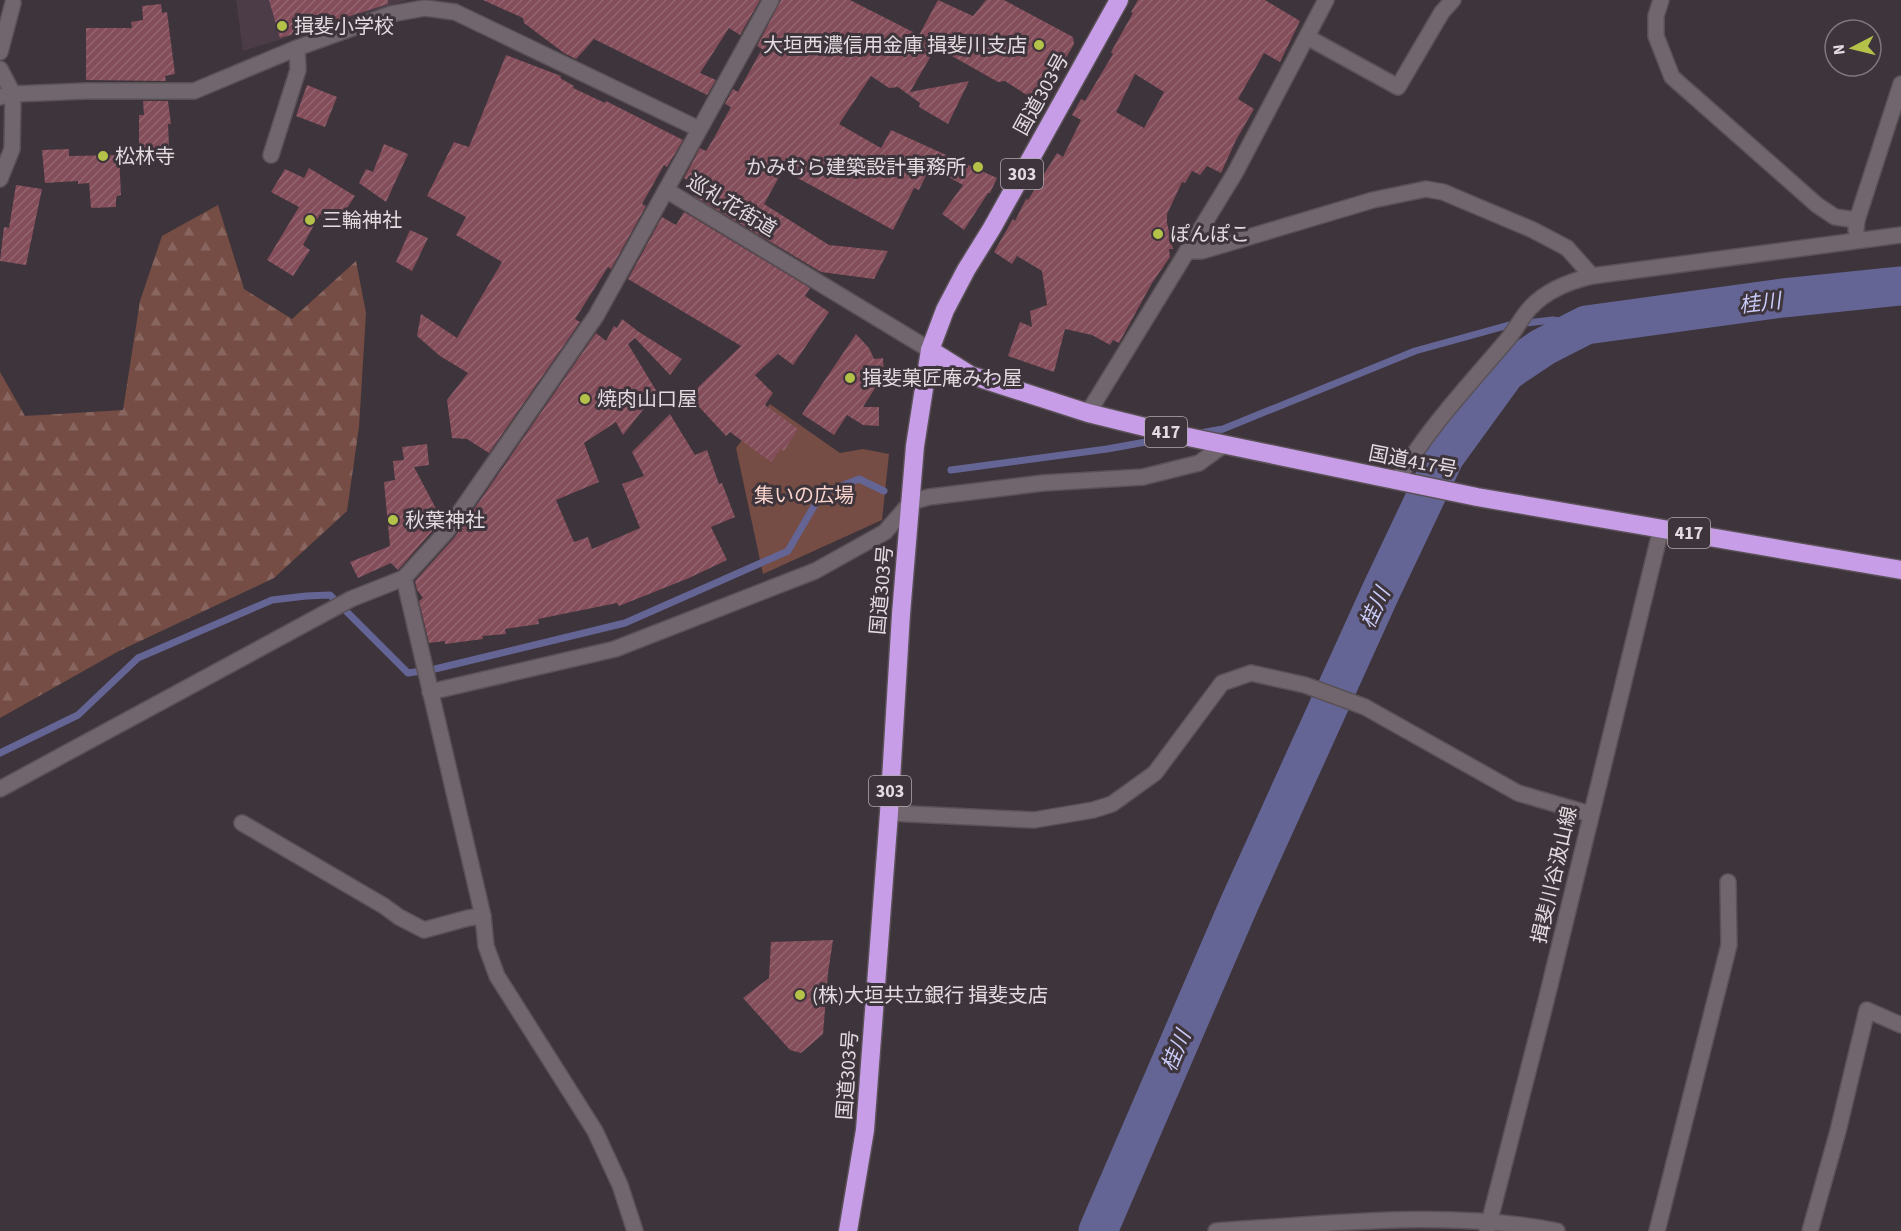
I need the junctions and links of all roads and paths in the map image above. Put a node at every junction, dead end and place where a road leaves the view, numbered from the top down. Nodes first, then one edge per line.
1 (771, 0) edge
2 (1119, 0) edge
3 (1326, 0) edge
4 (1453, 0) edge
5 (1661, 0) edge
6 (13, 3) dead end
7 (457, 6) edge
8 (1307, 37) junction
9 (297, 48) junction
10 (0, 52) edge
11 (0, 69) edge
12 (1901, 84) edge
13 (6, 95) edge
14 (699, 129) junction
15 (271, 155) dead end
16 (0, 179) edge
17 (666, 190) junction
18 (1857, 220) junction
19 (1901, 234) edge
20 (1854, 242) junction
21 (1187, 251) junction
22 (1592, 276) junction
23 (930, 350) junction
24 (1088, 413) junction
25 (1225, 444) junction
26 (1405, 483) junction
27 (911, 502) junction
28 (1661, 529) junction
29 (1901, 570) edge
30 (404, 578) junction
31 (429, 689) junction
32 (0, 789) edge
33 (889, 813) junction
34 (1590, 814) junction
35 (242, 823) dead end
36 (1728, 882) dead end
37 (483, 916) junction
38 (1901, 1025) edge
39 (1489, 1226) edge
40 (635, 1231) edge
41 (848, 1231) edge
42 (1216, 1231) edge
43 (1557, 1231) edge
44 (1657, 1231) edge
45 (1810, 1231) edge

1 - 14 street, 巡礼花街道
2 - 23 highway, 国道303号 / 303
3 - 8 street
4 - 8 street
5 - 18 street
6 - 10 street
7 - 9 street
7 - 14 street
8 - 21 street
9 - 13 street
9 - 15 street
11 - 13 street
12 - 18 street
13 - 16 street
14 - 17 street, 巡礼花街道
17 - 23 street, 巡礼花街道
17 - 30 street
18 - 20 street
19 - 20 street
20 - 22 street
21 - 22 street
21 - 24 street
22 - 26 street
23 - 24 highway, 国道417号 / 417
23 - 27 highway, 国道303号 / 303
24 - 25 highway, 国道417号 / 417
25 - 26 highway, 国道417号 / 417
25 - 27 street
26 - 28 highway, 国道417号 / 417
27 - 31 street
27 - 33 highway, 国道303号 / 303
28 - 29 highway, 国道417号 / 417
28 - 34 street, 揖斐川谷汲山線
30 - 31 street
30 - 32 street
31 - 37 street
33 - 34 street
33 - 41 highway, 国道303号 / 303
34 - 39 street, 揖斐川谷汲山線
35 - 37 street
36 - 44 street
37 - 40 street
38 - 45 street
39 - 42 street
39 - 43 street

